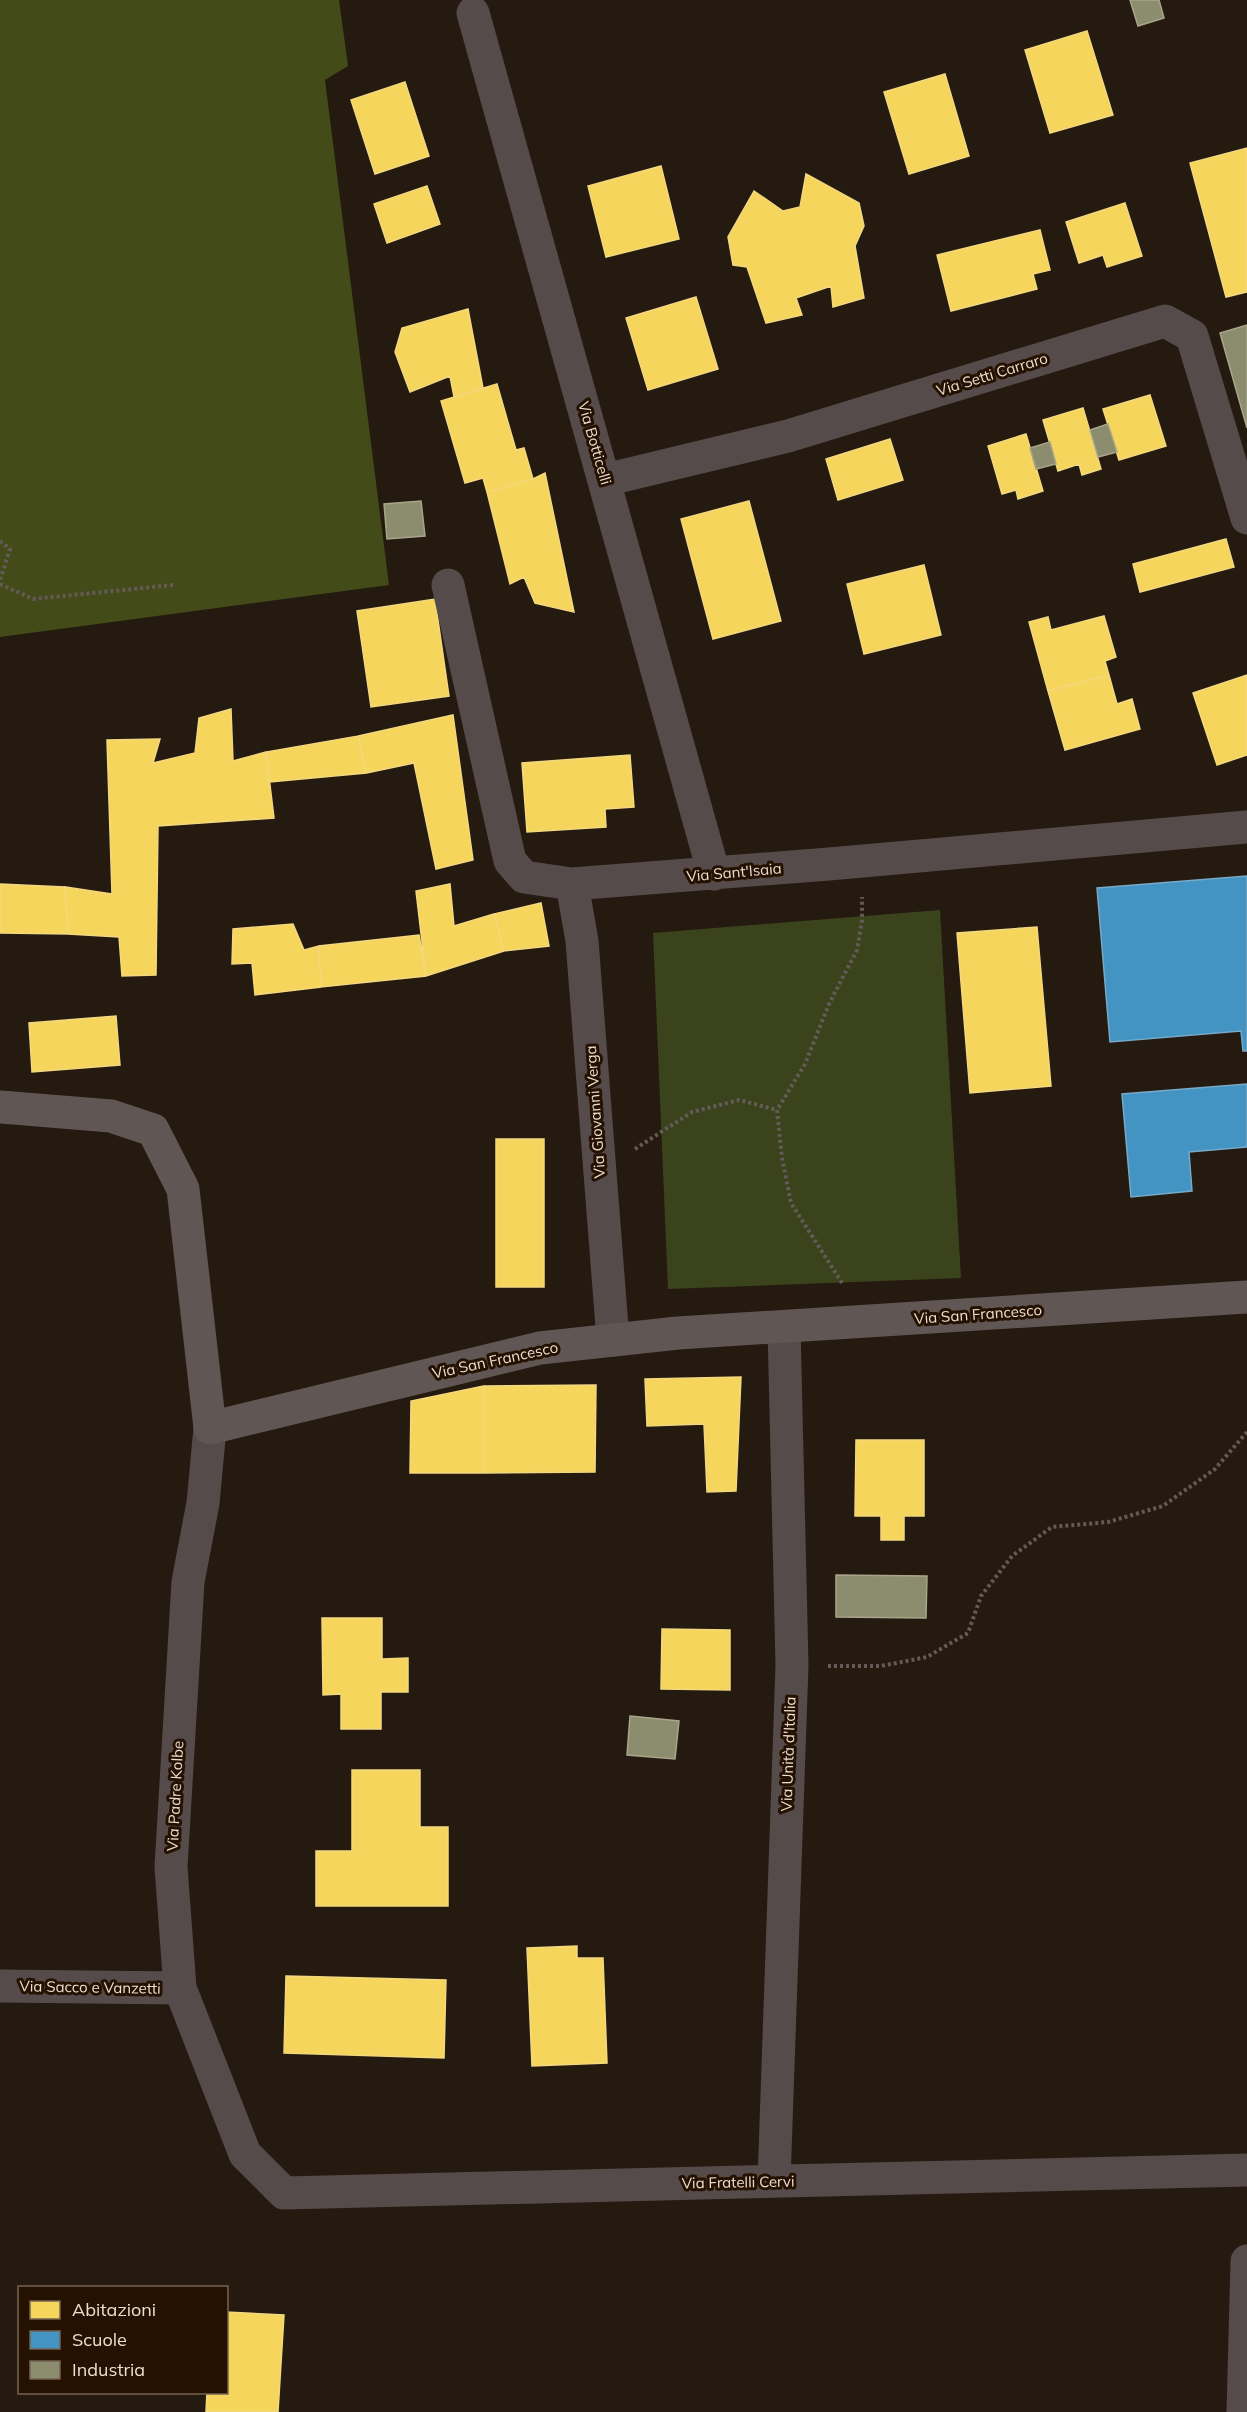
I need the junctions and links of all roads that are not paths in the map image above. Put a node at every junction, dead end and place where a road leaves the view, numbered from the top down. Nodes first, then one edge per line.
1 (472, 13) dead end
2 (605, 480) junction
3 (1247, 518) edge
4 (448, 585) dead end
5 (1247, 827) edge
6 (714, 874) junction
7 (572, 884) junction
8 (0, 1107) edge
9 (1247, 1298) edge
10 (784, 1327) junction
11 (613, 1340) junction
12 (210, 1428) junction
13 (0, 1986) edge
14 (180, 1988) junction
15 (246, 2154) joint
16 (1247, 2169) edge
17 (774, 2181) junction
18 (1247, 2261) edge
19 (1243, 2412) edge

1 - 2 street, Via Botticelli
2 - 3 street, Via Setti Carraro
2 - 6 street, Via Botticelli
4 - 7 street, Via Sant'Isaia
5 - 6 street, Via Sant'Isaia
6 - 7 street, Via Sant'Isaia
7 - 11 street, Via Giovanni Verga
8 - 12 street
9 - 10 street, Via San Francesco
10 - 11 street, Via San Francesco
10 - 17 street, Via Unità d'Italia
11 - 12 street, Via San Francesco
12 - 14 street, Via Padre Kolbe
13 - 14 street, Via Sacco e Vanzetti
14 - 15 street, Via Padre Kolbe
15 - 17 street, Via Fratelli Cervi
16 - 17 street, Via Fratelli Cervi
18 - 19 street

